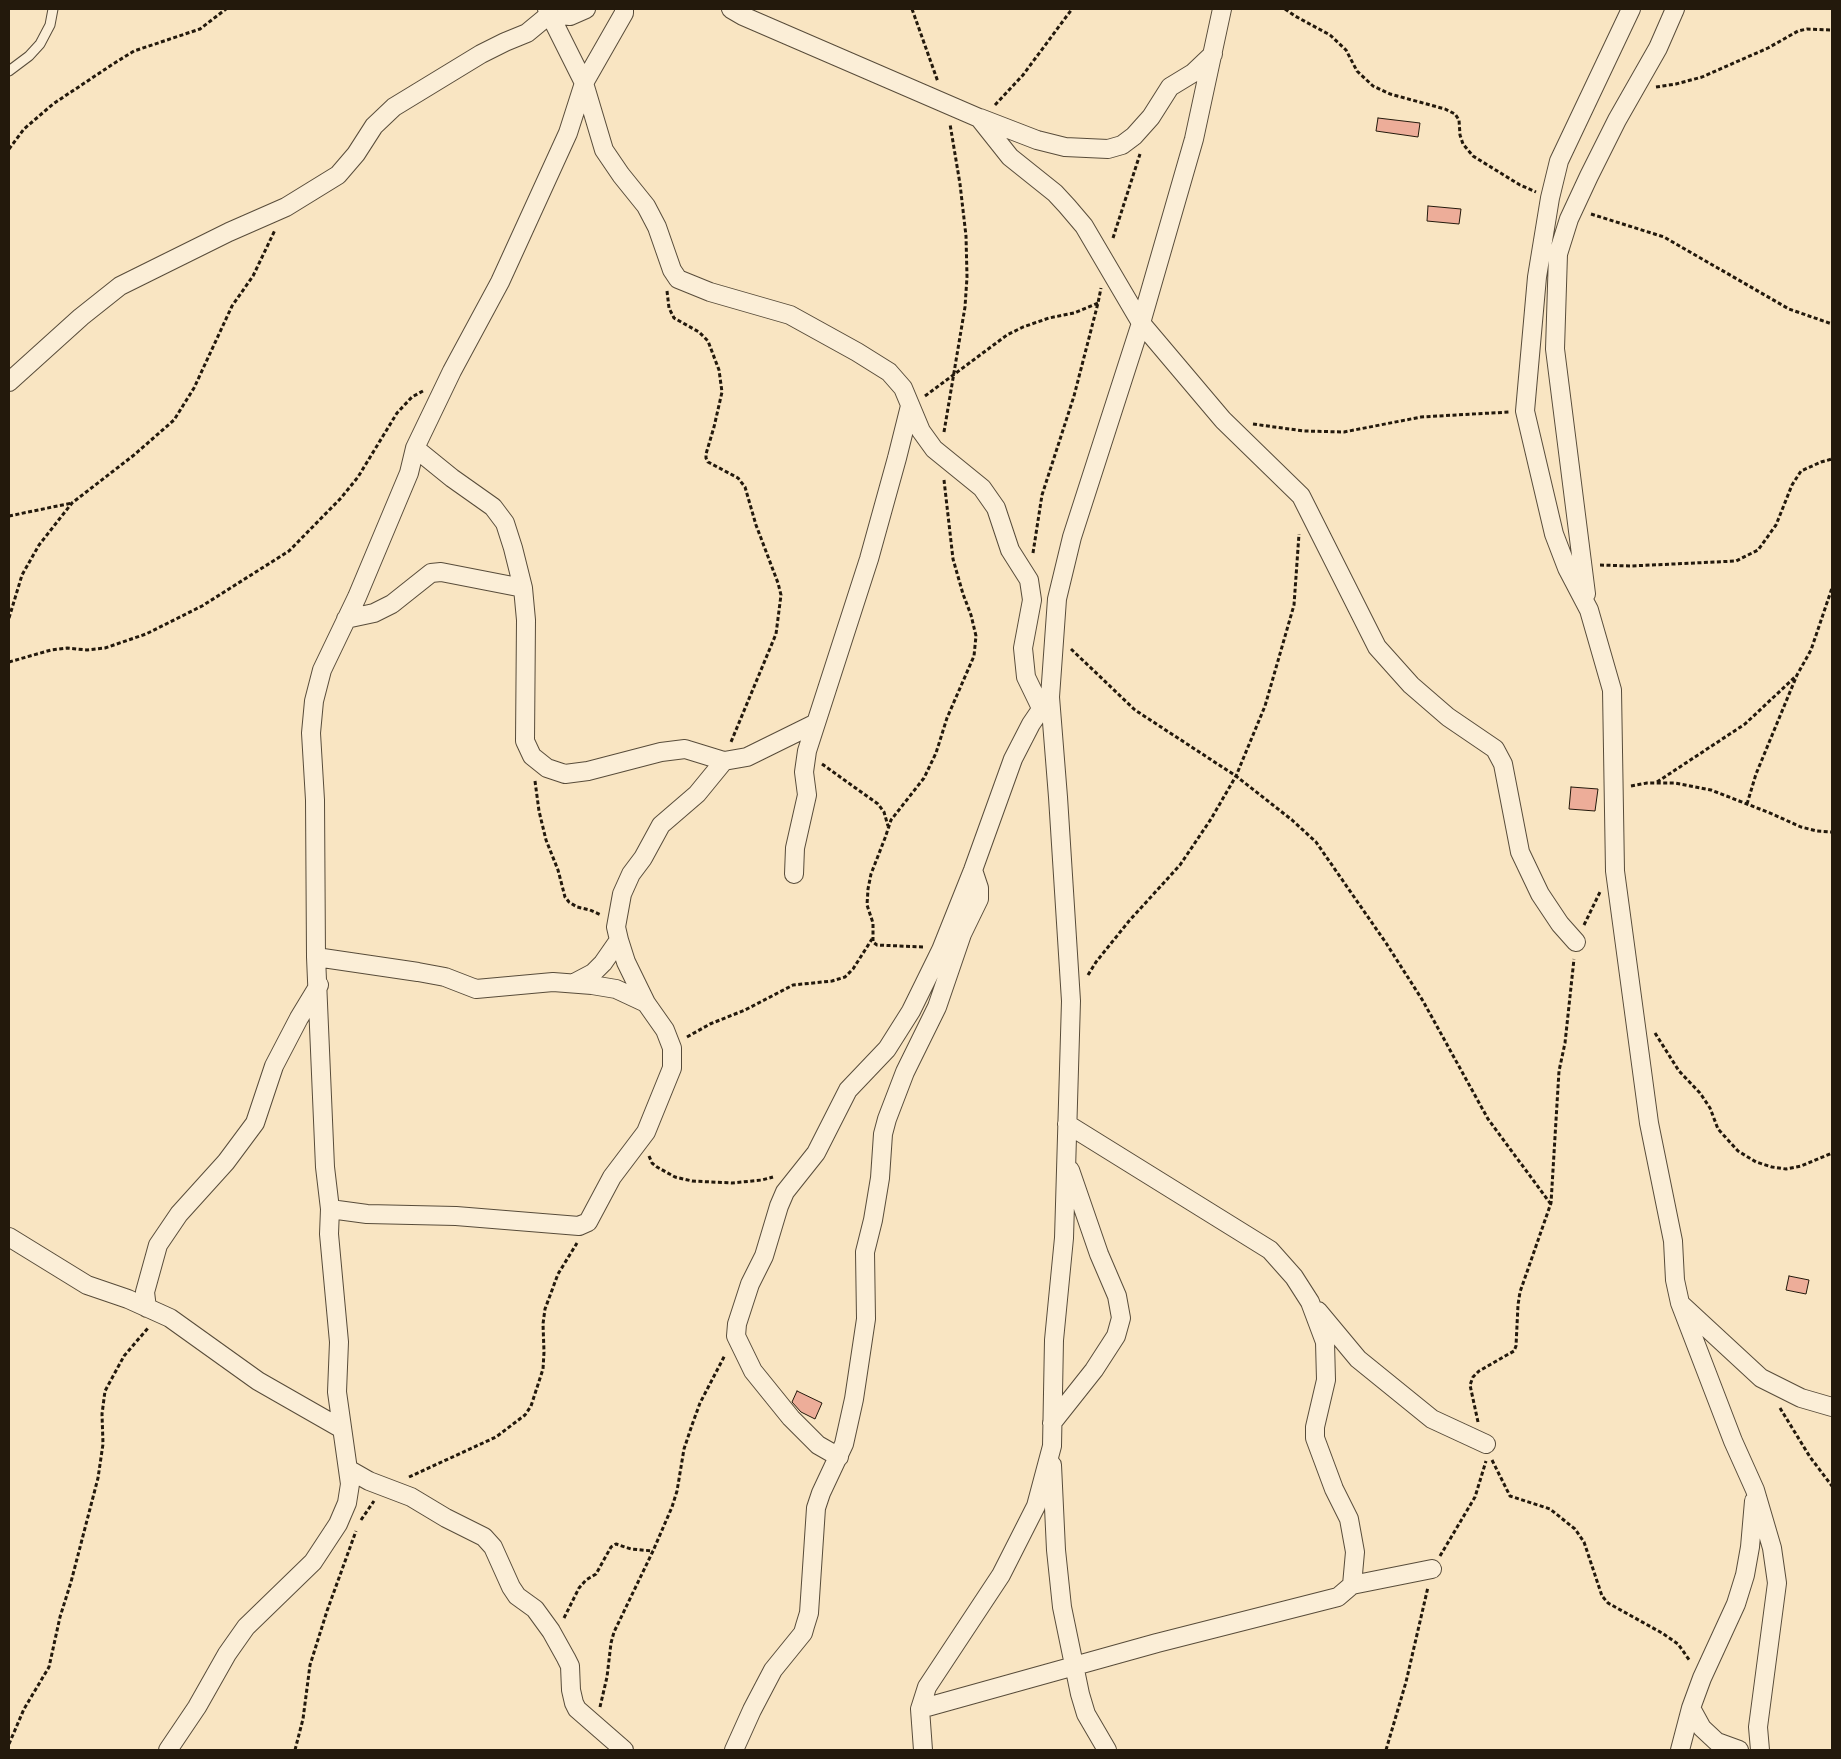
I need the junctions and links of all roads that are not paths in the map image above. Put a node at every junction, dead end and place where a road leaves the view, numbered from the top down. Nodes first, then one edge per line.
1 (53, 9) edge
2 (586, 9) edge
3 (624, 9) edge
4 (731, 9) edge
5 (1222, 9) edge
6 (1631, 9) edge
7 (1675, 9) edge
8 (549, 12) edge
9 (1213, 54) junction
10 (9, 70) edge
11 (584, 83) junction
12 (979, 118) junction
13 (1141, 323) junction
14 (9, 382) edge
15 (910, 406) junction
16 (415, 448) junction
17 (523, 588) junction
18 (1589, 610) junction
19 (346, 619) junction
20 (1045, 703) junction
21 (816, 723) junction
22 (724, 761) junction
23 (973, 870) junction
24 (794, 874) dead end
25 (618, 934) junction
26 (1576, 942) road end
27 (316, 957) junction
28 (573, 983) junction
29 (319, 984) junction
30 (646, 1003) junction
31 (1067, 1124) junction
32 (1066, 1157) junction
33 (330, 1209) junction
34 (9, 1237) edge
35 (1310, 1302) junction
36 (1680, 1303) junction
37 (152, 1310) junction
38 (1832, 1407) edge
39 (1052, 1423) junction
40 (342, 1430) junction
41 (1486, 1444) road end
42 (1052, 1446) junction
43 (839, 1457) junction
44 (348, 1469) junction
45 (1754, 1490) junction
46 (1432, 1569) road end
47 (1352, 1585) junction
48 (1074, 1666) junction
49 (1691, 1708) junction
50 (920, 1709) junction
51 (168, 1750) edge
52 (624, 1750) edge
53 (734, 1750) edge
54 (923, 1750) edge
55 (1107, 1750) edge
56 (1680, 1750) edge
57 (1739, 1750) edge
58 (1760, 1750) edge

1 - 10 lane
2 - 8 street
3 - 11 street
4 - 12 street
5 - 9 street
6 - 18 street
7 - 18 street
8 - 11 street
8 - 14 street
9 - 12 street
9 - 13 street
11 - 15 street
11 - 16 street
12 - 13 street
13 - 20 street
13 - 26 street
15 - 20 street
15 - 21 street
16 - 17 street
16 - 19 street
17 - 19 street
17 - 22 street
18 - 36 street
19 - 27 street
20 - 23 street
20 - 31 street
21 - 22 street
21 - 24 street
22 - 25 street
23 - 43 street
23 - 43 street
25 - 28 street
25 - 30 street
27 - 28 street
27 - 29 street
28 - 30 street
29 - 33 street
29 - 37 street
30 - 33 street
31 - 32 street
31 - 35 street
32 - 39 street
32 - 39 street
33 - 40 street
34 - 37 street
35 - 41 street
35 - 47 street
36 - 38 street
36 - 45 street
37 - 40 street
39 - 42 street
40 - 44 street
42 - 48 street
42 - 50 street
43 - 53 street
44 - 51 street
44 - 52 street
45 - 49 street
45 - 58 street
46 - 47 street
47 - 48 street
48 - 50 street
48 - 55 street
49 - 56 street
49 - 57 street
50 - 54 street

